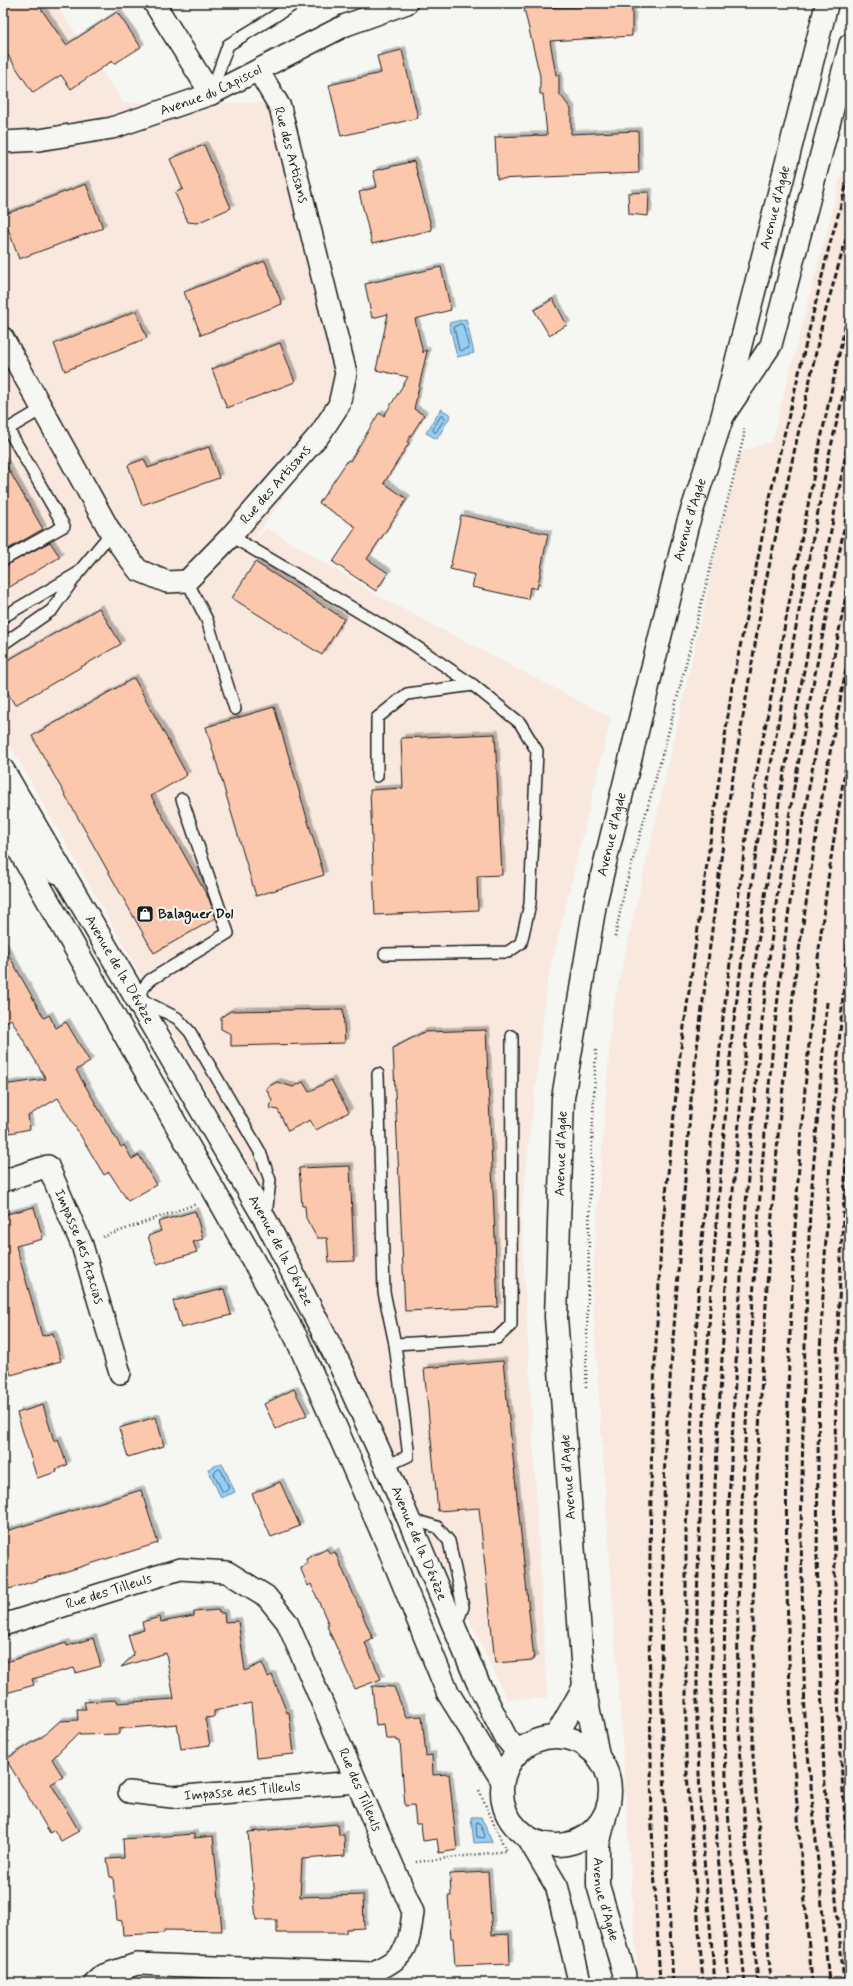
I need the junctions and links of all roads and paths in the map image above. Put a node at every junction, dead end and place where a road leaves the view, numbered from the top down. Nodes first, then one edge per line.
1 (154, 3) edge
2 (296, 3) edge
3 (408, 3) edge
4 (826, 3) edge
5 (850, 44) edge
6 (258, 70) junction
7 (211, 94) junction
8 (3, 142) edge
9 (3, 338) edge
10 (42, 409) junction
11 (722, 418) junction
12 (745, 420) dead end
13 (6, 428) edge
14 (111, 533) junction
15 (231, 536) junction
16 (3, 560) edge
17 (78, 573) junction
18 (187, 581) junction
19 (3, 617) edge
20 (3, 644) edge
21 (473, 685) junction
22 (234, 709) dead end
23 (3, 770) edge
24 (378, 776) dead end
25 (182, 799) dead end
26 (3, 800) edge
27 (3, 822) edge
28 (3, 836) edge
29 (38, 882) junction
30 (77, 896) junction
31 (613, 944) dead end
32 (385, 954) dead end
33 (136, 998) junction
34 (512, 1036) dead end
35 (596, 1041) dead end
36 (378, 1074) dead end
37 (3, 1180) edge
38 (217, 1196) junction
39 (266, 1221) junction
40 (82, 1245) junction
41 (395, 1344) junction
42 (120, 1373) dead end
43 (586, 1390) dead end
44 (386, 1466) junction
45 (410, 1524) junction
46 (3, 1625) edge
47 (455, 1628) junction
48 (584, 1687) junction
49 (556, 1736) junction
50 (518, 1752) junction
51 (598, 1755) junction
52 (502, 1780) junction
53 (356, 1782) junction
54 (478, 1788) dead end
55 (129, 1792) dead end
56 (606, 1814) junction
57 (528, 1838) junction
58 (394, 1865) junction
59 (95, 1983) edge
60 (580, 1983) edge
61 (625, 1983) edge

1 - 7 street
2 - 7 lane
3 - 6 street, Avenue du Capiscol
4 - 11 main road, Avenue d'Agde
5 - 11 street
6 - 7 street, Avenue du Capiscol
6 - 15 street, Rue des Artisans
7 - 8 street, Avenue du Capiscol
9 - 10 street
10 - 13 lane
10 - 14 street
11 - 48 main road, Avenue d'Agde
12 - 31 path
13 - 16 lane
14 - 17 lane
14 - 18 street
15 - 18 street, Rue des Artisans
15 - 21 lane
17 - 19 lane
17 - 20 lane
18 - 22 lane
21 - 24 lane
21 - 32 lane
23 - 30 main road, Avenue de la Dévèze
25 - 33 lane
26 - 30 street
27 - 29 main road, Avenue de la Dévèze
28 - 29 street
29 - 38 main road, Avenue de la Dévèze
30 - 33 main road, Avenue de la Dévèze
33 - 39 main road, Avenue de la Dévèze
33 - 39 lane
34 - 41 lane
35 - 43 path
36 - 41 lane
37 - 40 street, Impasse des Acacias
38 - 40 path
38 - 52 main road, Avenue de la Dévèze
39 - 44 main road, Avenue de la Dévèze
40 - 42 street, Impasse des Acacias
41 - 44 lane
44 - 45 main road, Avenue de la Dévèze
45 - 47 main road, Avenue de la Dévèze
45 - 47 lane
46 - 53 street, Rue des Tilleuls
47 - 50 main road, Avenue de la Dévèze
48 - 49 main road
48 - 51 main road, Avenue d'Agde
49 - 50 main road
49 - 51 main road
50 - 52 main road
51 - 56 main road
52 - 57 main road
53 - 55 street, Impasse des Tilleuls
53 - 58 street, Rue des Tilleuls
54 - 58 path
56 - 57 main road
56 - 61 main road, Avenue d'Agde
57 - 60 main road
58 - 59 street, Rue des Tilleuls

